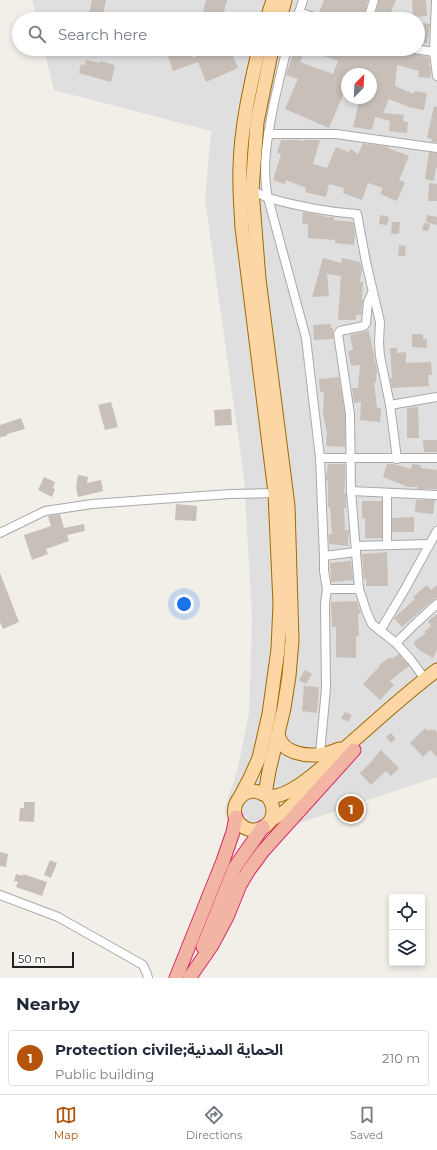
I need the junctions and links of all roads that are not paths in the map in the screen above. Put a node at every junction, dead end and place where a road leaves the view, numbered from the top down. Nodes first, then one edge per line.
1 (273, 0) edge
2 (285, 0) edge
3 (303, 0) edge
4 (374, 0) edge
5 (436, 0) edge
6 (269, 12) edge
7 (282, 12) edge
8 (299, 12) edge
9 (370, 12) edge
10 (425, 51) edge
11 (434, 52) junction
12 (258, 56) edge
13 (271, 56) edge
14 (285, 56) edge
15 (437, 76) edge
16 (268, 134) junction
17 (437, 148) edge
18 (246, 188) junction
19 (268, 198) junction
20 (372, 292) junction
21 (437, 397) edge
22 (390, 405) junction
23 (320, 458) junction
24 (437, 458) edge
25 (351, 459) junction
26 (398, 459) junction
27 (352, 491) junction
28 (275, 493) junction
29 (387, 493) junction
30 (437, 495) edge
31 (437, 531) edge
32 (0, 533) edge
33 (429, 544) junction
34 (387, 545) junction
35 (356, 549) junction
36 (324, 556) junction
37 (327, 589) junction
38 (359, 589) junction
39 (437, 604) edge
40 (380, 631) junction
41 (396, 643) junction
42 (437, 670) edge
43 (425, 679) junction
44 (278, 734) junction
45 (351, 747) junction
46 (320, 754) junction
47 (266, 796) junction
48 (240, 797) junction
49 (236, 817) junction
50 (267, 824) junction
51 (0, 895) edge
52 (190, 977) edge
53 (148, 978) edge
54 (176, 978) edge

1 - 6 main road
2 - 7 main road
3 - 8 street
4 - 9 street
5 - 11 street
10 - 11 street
11 - 15 street
12 - 18 main road
13 - 18 main road
14 - 16 street
16 - 17 street
16 - 19 street
18 - 19 street
18 - 28 main road
18 - 44 main road
19 - 20 street
19 - 23 street
20 - 22 street
20 - 25 street
21 - 22 street
22 - 26 street
23 - 25 street
23 - 36 street
24 - 26 street
25 - 26 street
25 - 27 street
27 - 29 street
27 - 35 street
28 - 32 street
28 - 48 main road
29 - 30 street
29 - 34 street
31 - 33 street
33 - 34 street
33 - 40 street
34 - 35 street
35 - 36 street
35 - 38 street
36 - 37 street
37 - 38 street
37 - 46 street
38 - 40 street
39 - 41 street
40 - 41 street
41 - 43 street
42 - 43 main road
43 - 45 main road
44 - 46 main road
44 - 47 main road
45 - 46 main road
45 - 47 main road
45 - 50 main road
45 - 52 highway
47 - 48 main road
47 - 50 main road
48 - 49 main road
49 - 50 main road
49 - 54 highway
50 - 52 highway
51 - 53 street

